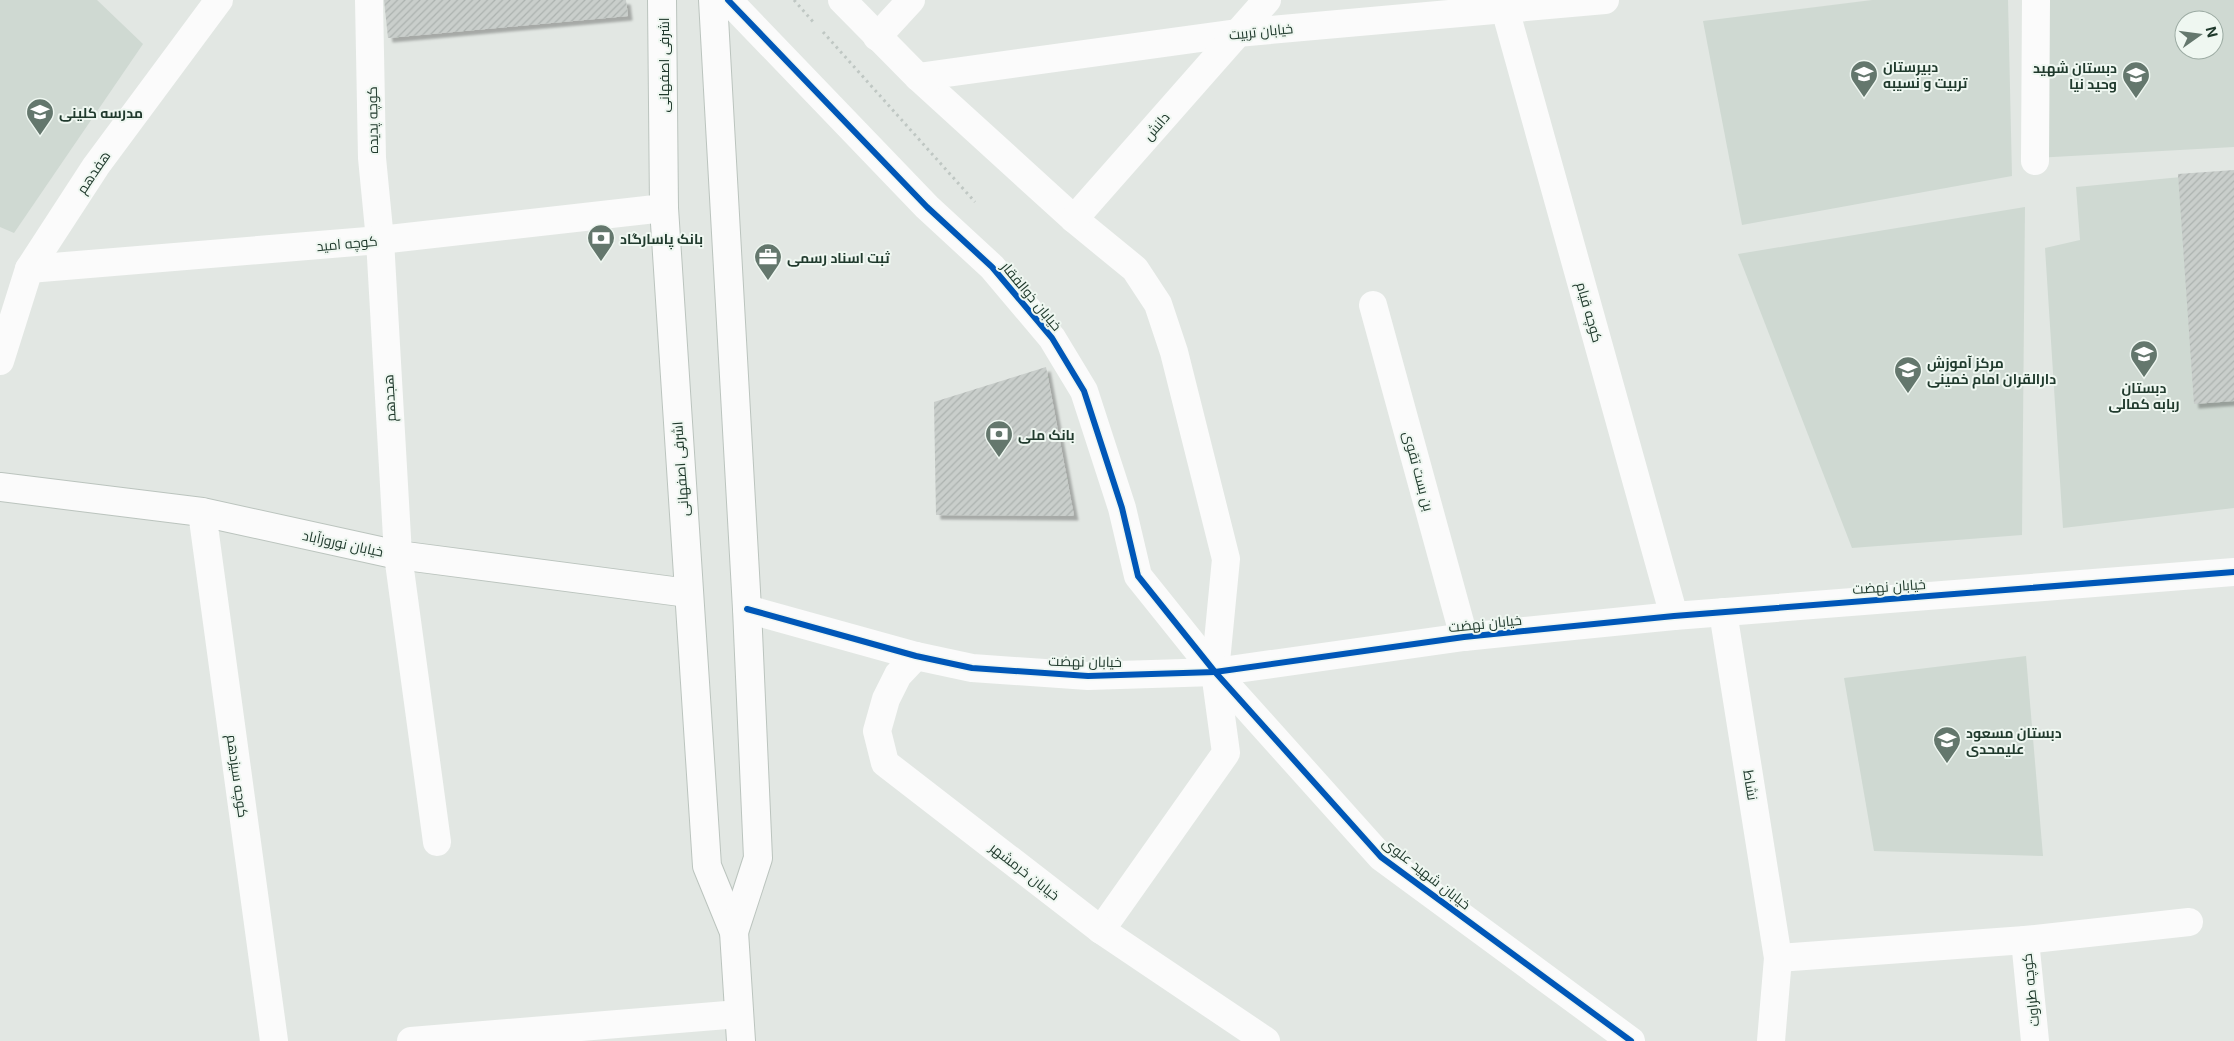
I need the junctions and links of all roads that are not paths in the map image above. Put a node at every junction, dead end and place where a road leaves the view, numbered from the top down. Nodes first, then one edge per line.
1 (219, 0) edge
2 (369, 0) edge
3 (662, 0) edge
4 (713, 0) edge
5 (728, 0) edge
6 (842, 0) edge
7 (911, 0) edge
8 (1266, 0) edge
9 (1605, 0) edge
10 (2036, 0) edge
11 (1505, 9) junction
12 (1237, 33) junction
13 (877, 37) junction
14 (918, 77) junction
15 (2035, 162) dead end
16 (664, 208) junction
17 (1074, 218) junction
18 (380, 240) junction
19 (29, 270) junction
20 (1373, 306) dead end
21 (0, 361) edge
22 (0, 487) edge
23 (202, 512) junction
24 (398, 555) junction
25 (2234, 572) edge
26 (688, 593) junction
27 (747, 609) junction
28 (1723, 612) junction
29 (1674, 616) junction
30 (1464, 637) junction
31 (916, 656) junction
32 (1215, 672) junction
33 (437, 842) dead end
34 (2190, 922) dead end
35 (1101, 930) junction
36 (734, 932) junction
37 (2025, 940) junction
38 (1778, 958) junction
39 (739, 1014) junction
40 (551, 1034) edge
41 (274, 1041) edge
42 (411, 1041) edge
43 (741, 1041) edge
44 (1266, 1041) edge
45 (1631, 1041) edge
46 (1771, 1041) edge
47 (2035, 1041) edge

1 - 19 street, هفدهم
2 - 18 street, کوچه پدیده
3 - 16 street, اشرفی اصفهانی
4 - 27 street, اشرفی اصفهانی
5 - 32 street, خیابان ذوالفقار
6 - 13 street
7 - 13 street
8 - 12 street, دانش
9 - 11 street, خیابان تربیت
10 - 15 street
11 - 12 street, خیابان تربیت
11 - 29 street, کوچه قیام
12 - 14 street, خیابان تربیت
12 - 17 street, دانش
13 - 14 street
14 - 17 street
16 - 18 street, کوچه امید
16 - 26 street, اشرفی اصفهانی
17 - 32 street
18 - 19 street, کوچه امید
18 - 24 street, هجدهم
19 - 21 street, هفدهم
20 - 30 street, بن بست تقوی
22 - 23 street, خیابان نوروزآباد
23 - 24 street, خیابان نوروزآباد
23 - 41 street, کوچه سیزدهم
24 - 26 street, خیابان نوروزآباد
24 - 33 street, هجدهم
25 - 28 street, خیابان نهضت
26 - 36 street, اشرفی اصفهانی
27 - 31 street, خیابان نهضت
27 - 36 street, اشرفی اصفهانی
28 - 29 street, خیابان نهضت
28 - 38 street, نشاط
29 - 30 street, خیابان نهضت
30 - 32 street, خیابان نهضت
31 - 32 street, خیابان نهضت
31 - 35 street, خیابان خرمشهر
32 - 35 street
32 - 45 street, خیابان شهید علوی
34 - 37 street
35 - 44 street, خیابان خرمشهر
36 - 39 street, اشرفی اصفهانی
37 - 38 street
37 - 47 street, کوچه طراوت
38 - 46 street, نشاط
39 - 40 street
39 - 43 street, اشرفی اصفهانی
40 - 42 street

